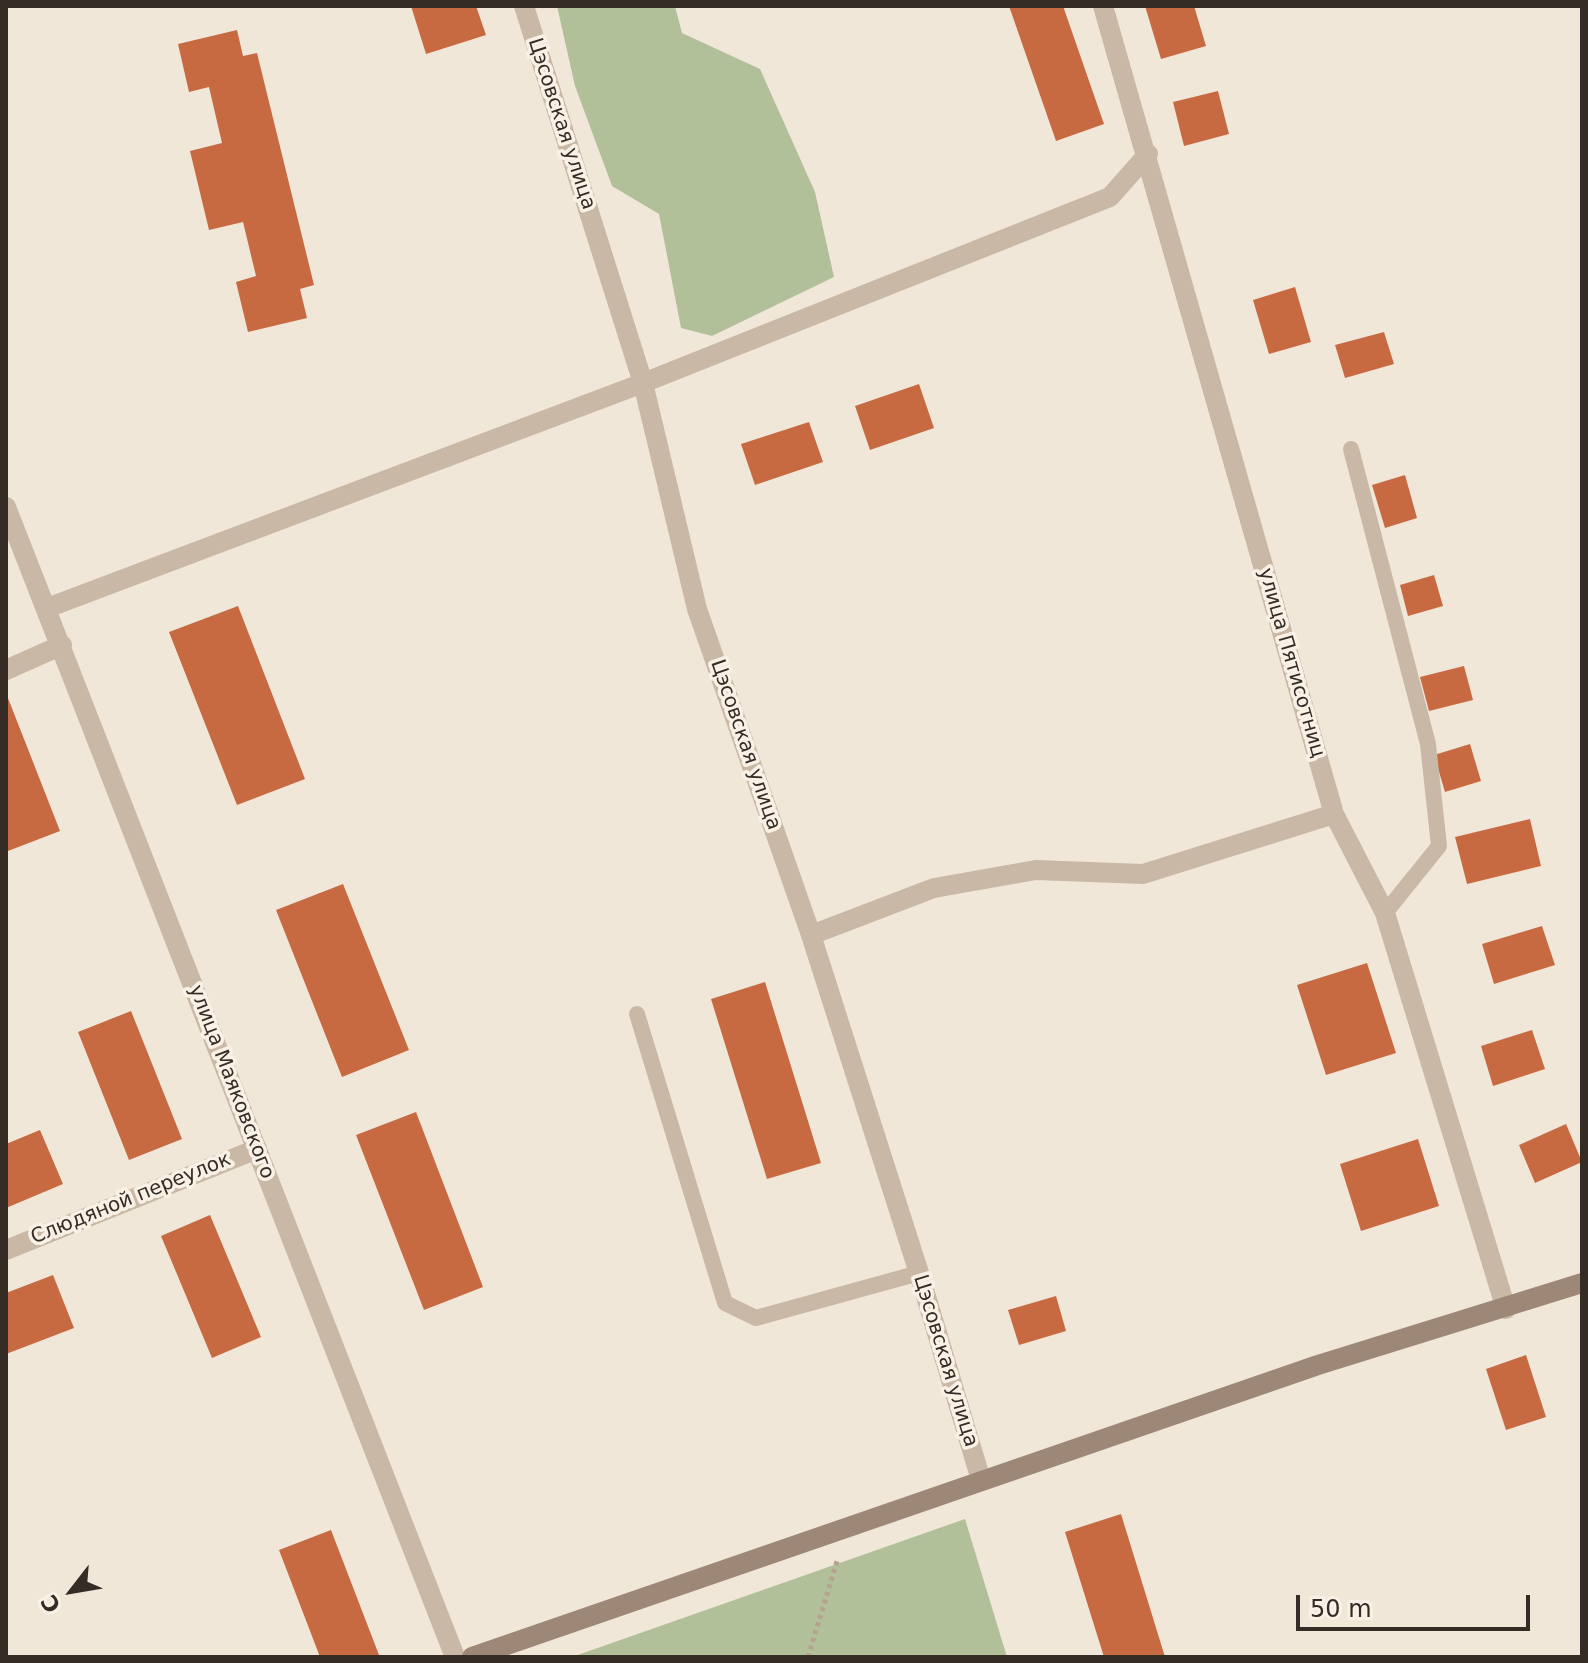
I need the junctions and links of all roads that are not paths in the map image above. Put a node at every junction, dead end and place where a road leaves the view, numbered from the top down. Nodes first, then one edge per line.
1 (524, 6) edge
2 (1103, 6) edge
3 (1148, 154) junction
4 (643, 383) junction
5 (1351, 449) dead end
6 (6, 507) edge
7 (47, 608) junction
8 (62, 645) junction
9 (6, 670) edge
10 (1334, 814) junction
11 (1385, 913) junction
12 (811, 935) junction
13 (637, 1014) dead end
14 (257, 1149) junction
15 (6, 1250) edge
16 (919, 1273) junction
17 (1582, 1283) edge
18 (1506, 1309) junction
19 (981, 1480) junction
20 (455, 1657) edge
21 (472, 1657) edge

1 - 4 street, Цэсовская улица
2 - 3 street, улица Пятисотниц
3 - 4 street
3 - 10 street, улица Пятисотниц
4 - 7 street
4 - 12 street, Цэсовская улица
5 - 11 lane
6 - 7 street, улица Маяковского
7 - 8 street, улица Маяковского
8 - 9 street
8 - 14 street, улица Маяковского
10 - 11 street, улица Пятисотниц
10 - 12 street
11 - 18 street, улица Пятисотниц
12 - 16 street, Цэсовская улица
13 - 16 lane
14 - 15 street, Слюдяной переулок
14 - 20 street, улица Маяковского
16 - 19 street, Цэсовская улица
17 - 18 main road
18 - 19 main road
19 - 21 main road

